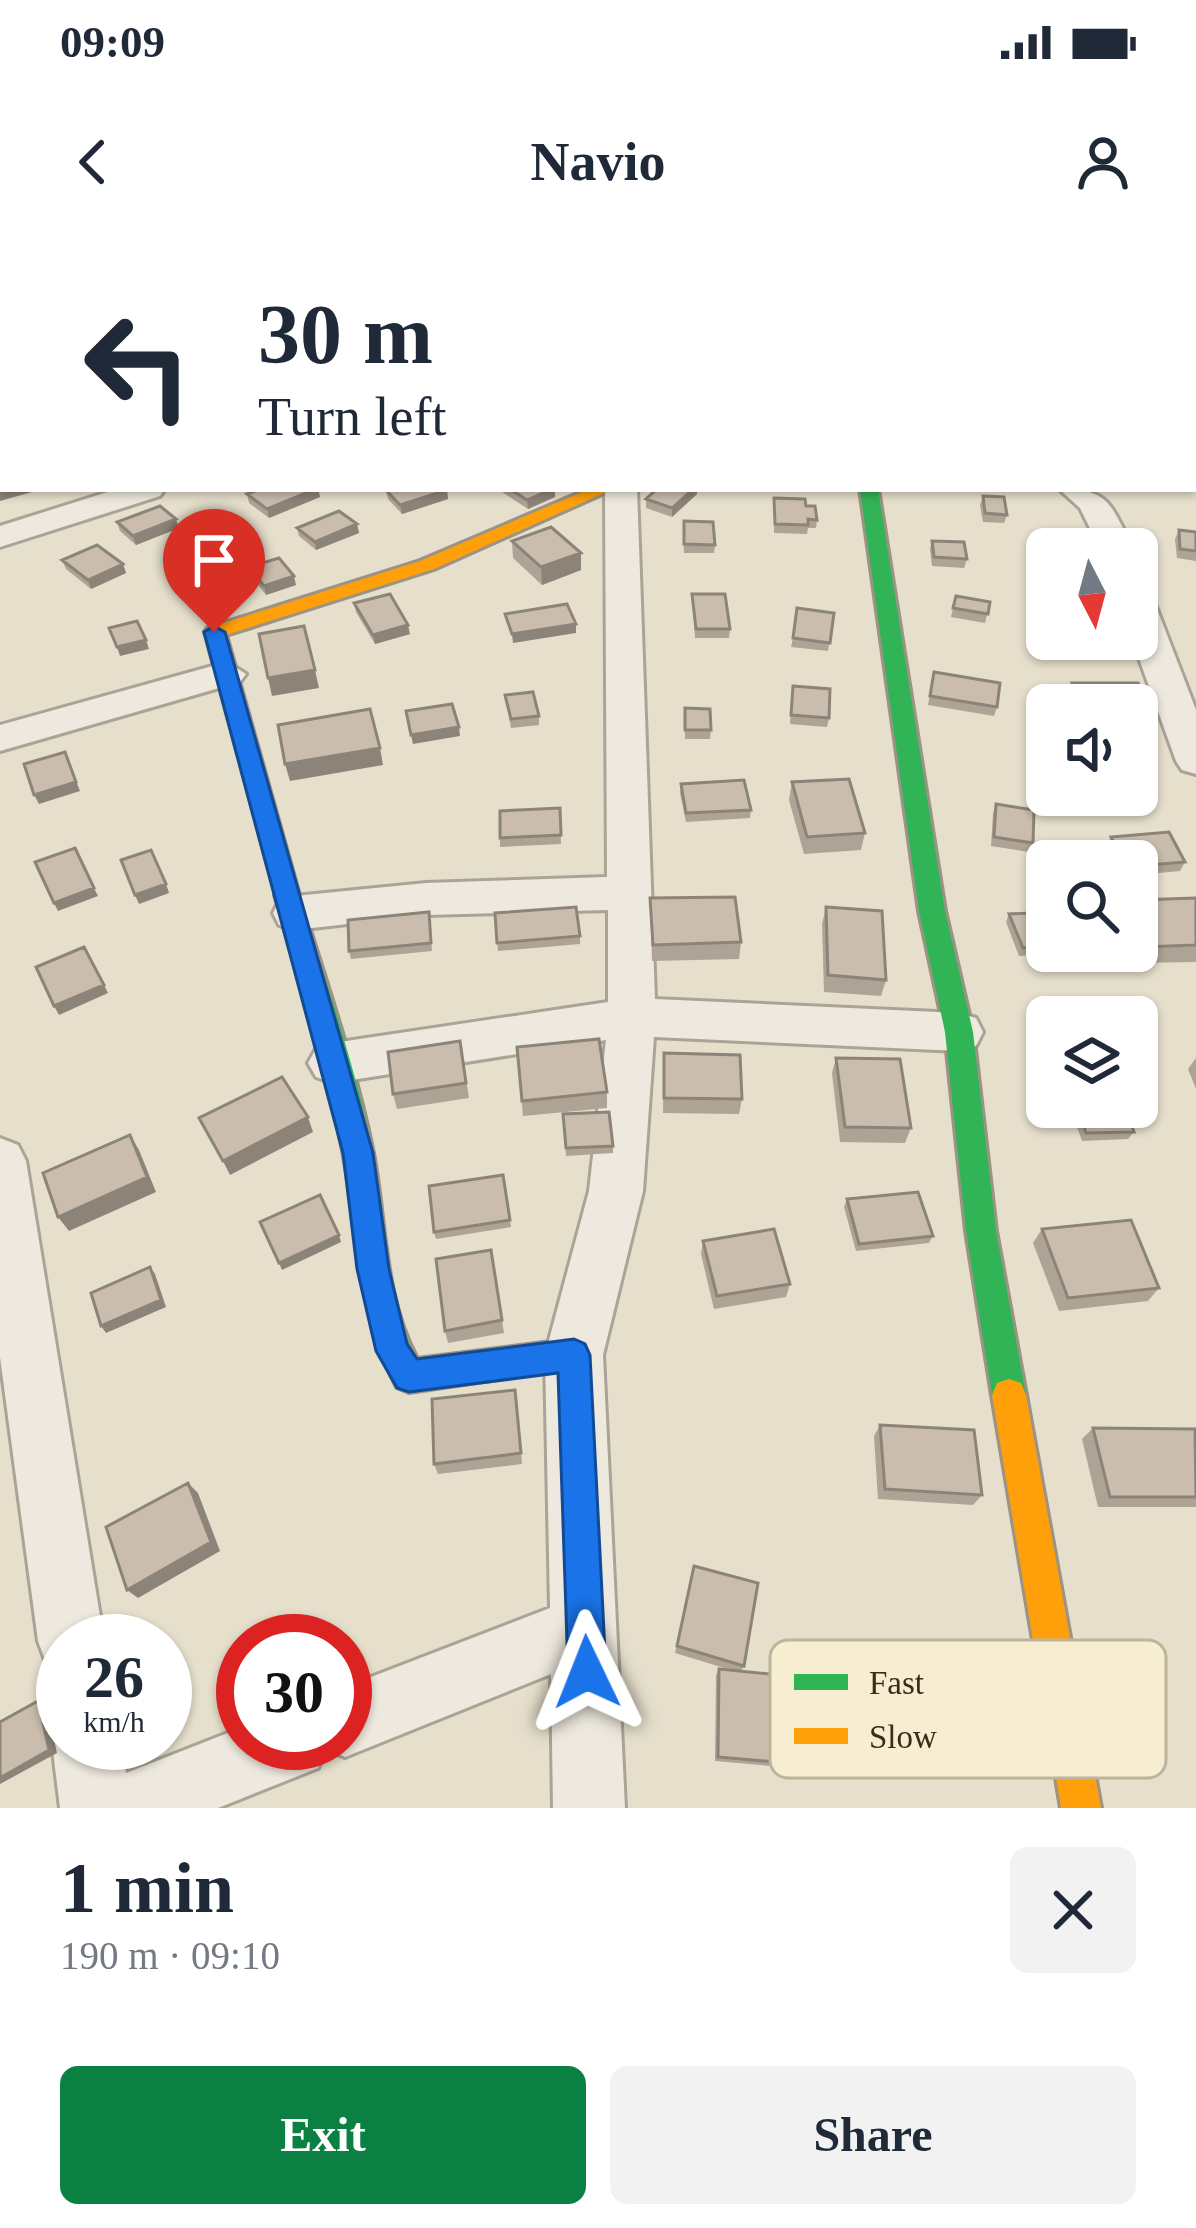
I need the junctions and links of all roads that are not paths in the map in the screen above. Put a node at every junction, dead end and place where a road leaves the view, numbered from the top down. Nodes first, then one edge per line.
1 (139, 492) edge
2 (597, 492) edge
3 (621, 492) edge
4 (869, 492) edge
5 (1080, 492) edge
6 (1106, 528) edge
7 (0, 537) edge
8 (1158, 660) edge
9 (226, 674) junction
10 (0, 737) edge
11 (1196, 761) edge
12 (627, 893) junction
13 (295, 914) junction
14 (632, 1017) junction
15 (959, 1032) junction
16 (333, 1063) junction
17 (0, 1161) edge
18 (574, 1355) junction
19 (67, 1614) edge
20 (586, 1627) junction
21 (1052, 1640) edge
22 (372, 1711) edge
23 (91, 1770) edge
24 (224, 1770) edge
25 (1076, 1778) edge
26 (96, 1808) edge
27 (128, 1808) edge
28 (590, 1808) edge
29 (1081, 1808) edge

1 - 7 street
2 - 9 street
3 - 12 street
4 - 15 street
5 - 6 street
8 - 11 street
9 - 10 street
9 - 13 street
12 - 13 street
12 - 14 street
13 - 16 street
14 - 15 street
14 - 16 street
14 - 18 street
15 - 21 street
16 - 18 street
17 - 19 street
18 - 20 street
20 - 22 street
20 - 28 street
23 - 26 street
24 - 27 street
25 - 29 street

